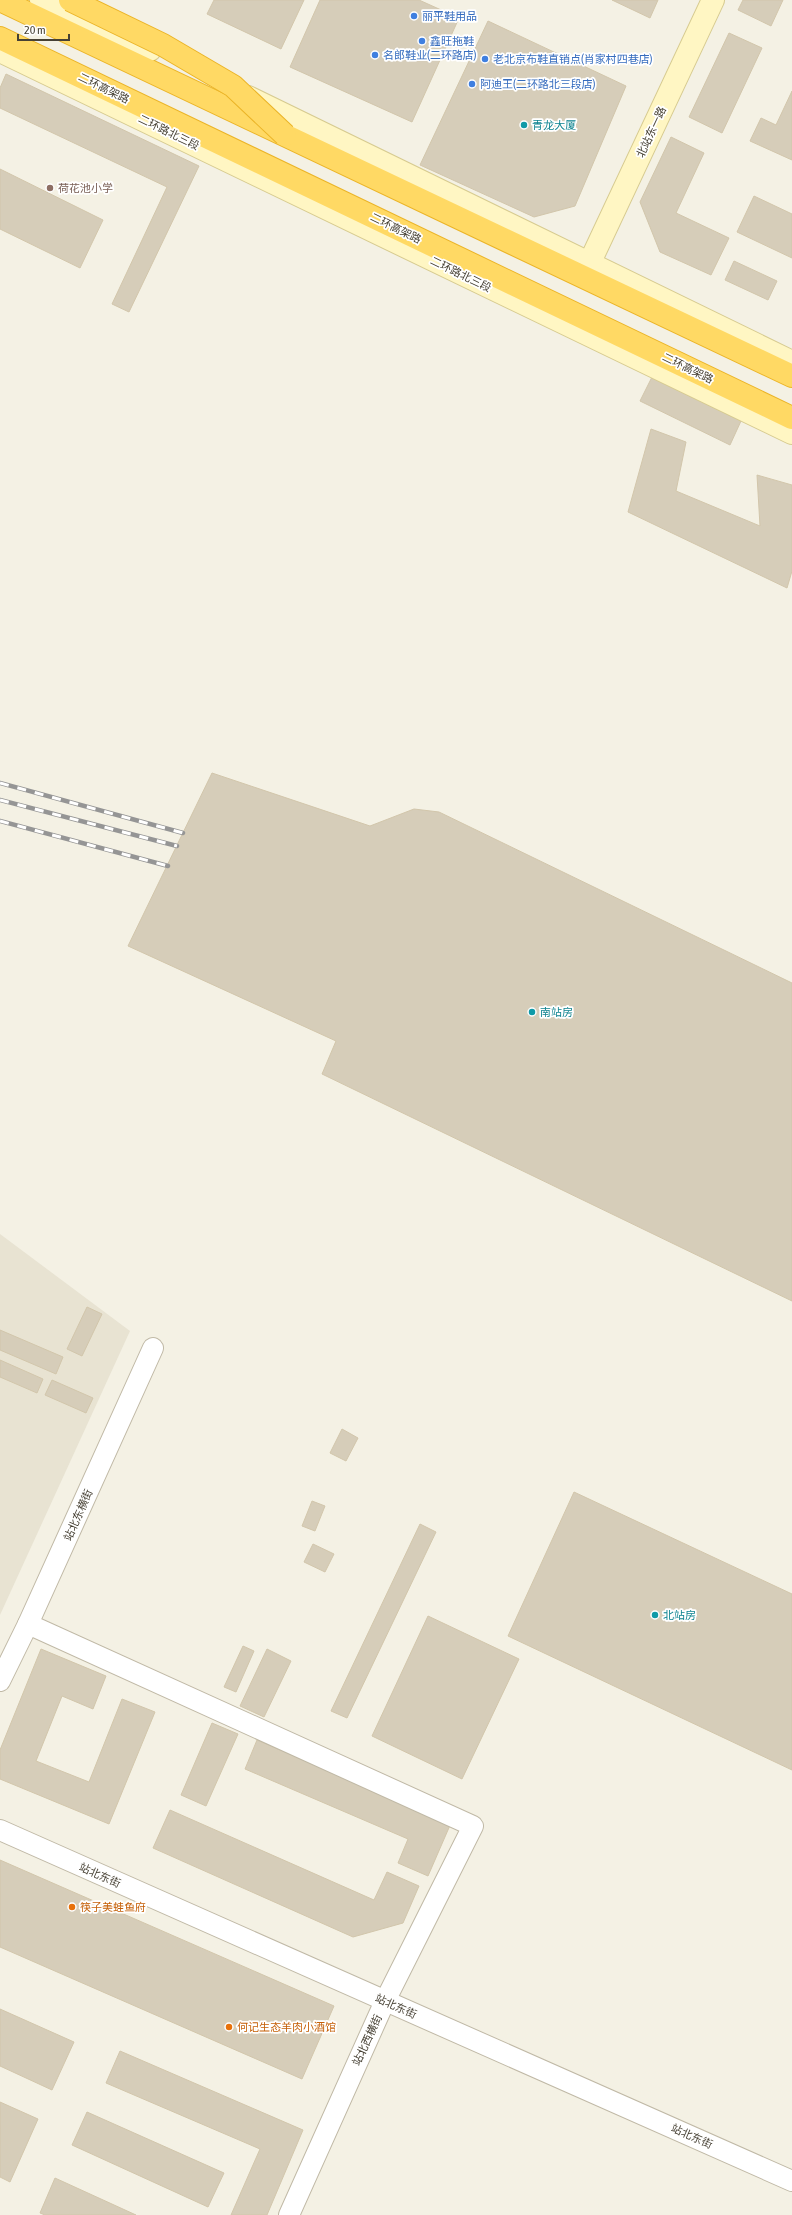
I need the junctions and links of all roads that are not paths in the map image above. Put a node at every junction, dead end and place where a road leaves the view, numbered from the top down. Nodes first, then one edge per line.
1 (0, 0) edge
2 (41, 0) edge
3 (70, 0) edge
4 (713, 0) edge
5 (0, 38) edge
6 (0, 51) edge
7 (285, 135) junction
8 (589, 264) junction
9 (792, 362) edge
10 (792, 376) edge
11 (792, 418) edge
12 (792, 433) edge
13 (153, 1348) dead end
14 (28, 1624) junction
15 (0, 1681) edge
16 (0, 1830) edge
17 (385, 2001) junction
18 (792, 2181) edge
19 (289, 2215) edge

1 - 7 highway
2 - 8 main road
3 - 7 highway, bridge
4 - 8 main road, 北站东一路
5 - 11 highway, 二环高架路
6 - 12 main road, 二环路北三段
7 - 10 highway
8 - 9 main road
13 - 14 street, 站北东横街
14 - 15 street, 站北东横街
14 - 17 street, 站北西横街
16 - 17 street, 站北东街
17 - 18 street, 站北东街
17 - 19 street, 站北西横街

